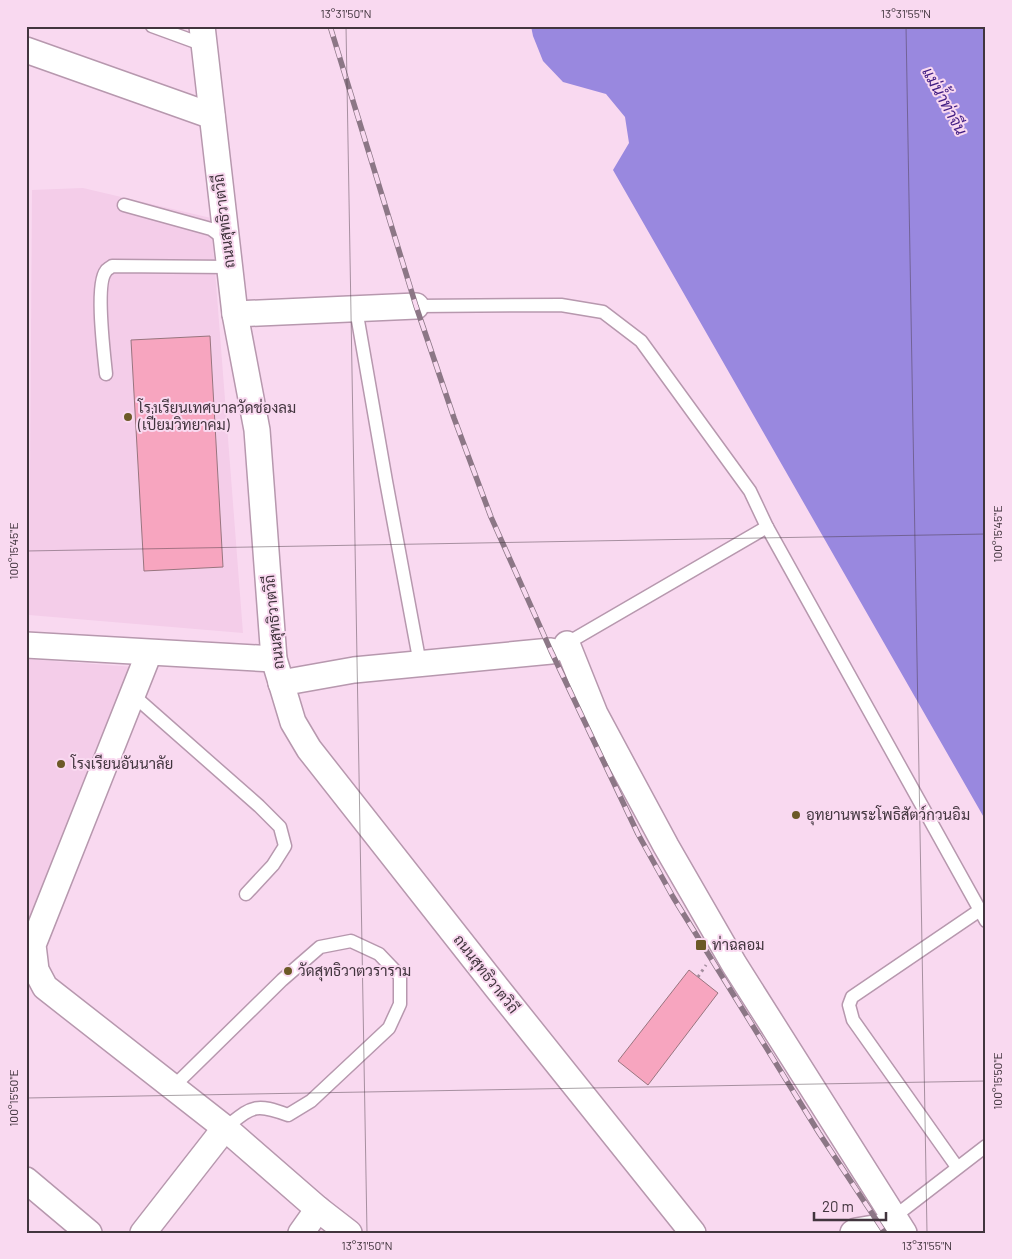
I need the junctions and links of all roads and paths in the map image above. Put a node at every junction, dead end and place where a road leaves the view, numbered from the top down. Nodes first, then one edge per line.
1 (152, 26) edge
2 (203, 36) edge
3 (26, 50) edge
4 (212, 116) junction
5 (124, 205) dead end
6 (226, 240) junction
7 (230, 267) junction
8 (416, 306) joint
9 (356, 308) junction
10 (235, 314) junction
11 (106, 374) dead end
12 (767, 527) junction
13 (26, 645) edge
14 (559, 647) junction
15 (149, 653) junction
16 (274, 659) junction
17 (420, 664) junction
18 (281, 684) junction
19 (133, 695) junction
20 (246, 894) dead end
21 (983, 915) edge
22 (173, 1087) junction
23 (225, 1128) junction
24 (986, 1146) edge
25 (957, 1167) junction
26 (26, 1180) edge
27 (318, 1209) junction
28 (892, 1226) edge
29 (89, 1233) edge
30 (143, 1233) edge
31 (301, 1233) edge
32 (349, 1233) edge
33 (693, 1233) edge
34 (853, 1233) edge

1 - 2 lane
2 - 4 street, ถนนสุทธิวาตวิถี
3 - 4 street
4 - 6 street, ถนนสุทธิวาตวิถี
5 - 6 lane
6 - 7 street, ถนนสุทธิวาตวิถี
7 - 10 street, ถนนสุทธิวาตวิถี
7 - 11 lane
8 - 9 street
8 - 12 lane
9 - 10 street
9 - 17 lane
10 - 16 street, ถนนสุทธิวาตวิถี
12 - 14 lane
12 - 21 lane
13 - 15 street
14 - 17 street
14 - 28 street
15 - 16 street
15 - 19 street
16 - 18 street, ถนนสุทธิวาตวิถี
17 - 18 street
18 - 33 street, ถนนสุทธิวาตวิถี
19 - 20 lane
19 - 22 street
21 - 25 lane
22 - 23 street
22 - 23 lane
23 - 27 street
23 - 30 street
24 - 25 lane
25 - 28 lane
26 - 29 street
27 - 31 street
27 - 32 street
28 - 34 street

